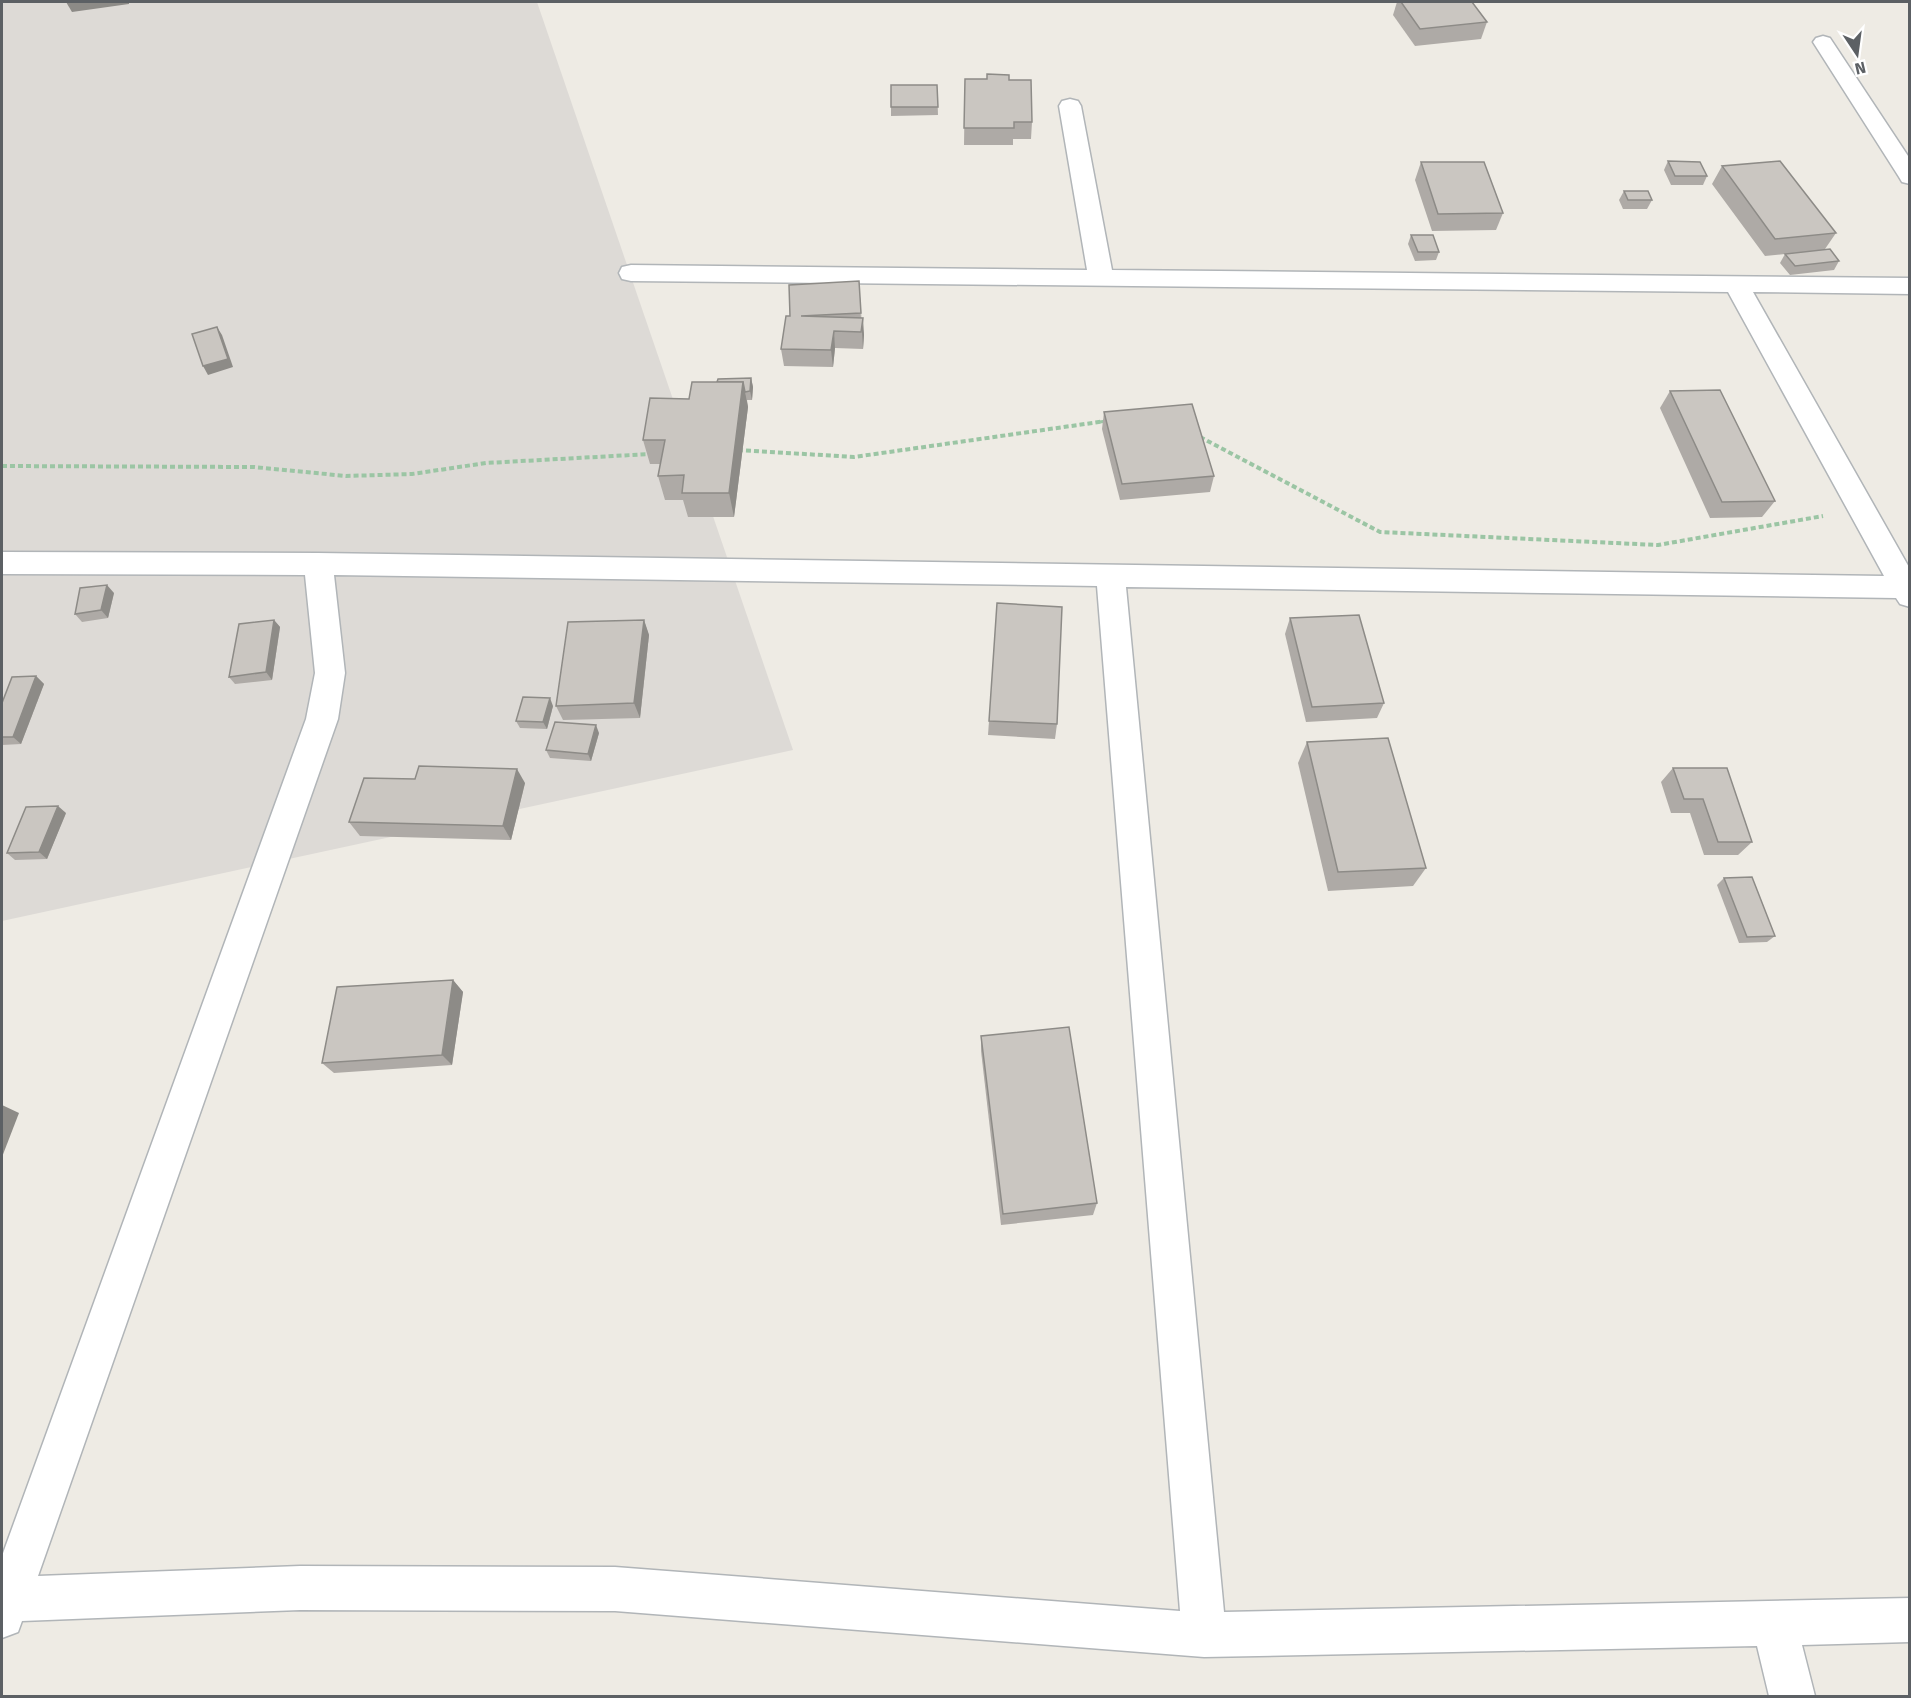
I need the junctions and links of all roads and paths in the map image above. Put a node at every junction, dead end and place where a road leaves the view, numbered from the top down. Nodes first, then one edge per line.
1 (1823, 42) dead end
2 (1070, 106) dead end
3 (1910, 177) edge
4 (631, 273) dead end
5 (1101, 278) junction
6 (1736, 284) junction
7 (1910, 286) edge
8 (1107, 420) edge
9 (1195, 435) edge
10 (731, 450) edge
11 (650, 454) edge
12 (2, 466) edge
13 (1862, 509) junction
14 (2, 562) edge
15 (318, 564) junction
16 (1111, 577) junction
17 (1908, 590) edge
18 (3, 1606) edge
19 (1910, 1620) edge
20 (1774, 1623) junction
21 (1204, 1635) junction
22 (1792, 1696) edge

1 - 3 street
2 - 5 street
4 - 5 street
5 - 6 street
6 - 7 street
6 - 13 street
8 - 10 path
9 - 13 path
11 - 12 path
13 - 17 street
14 - 15 street
15 - 16 street
15 - 18 street
16 - 17 street
16 - 21 street
18 - 21 street
19 - 20 street
20 - 21 street
20 - 22 street

